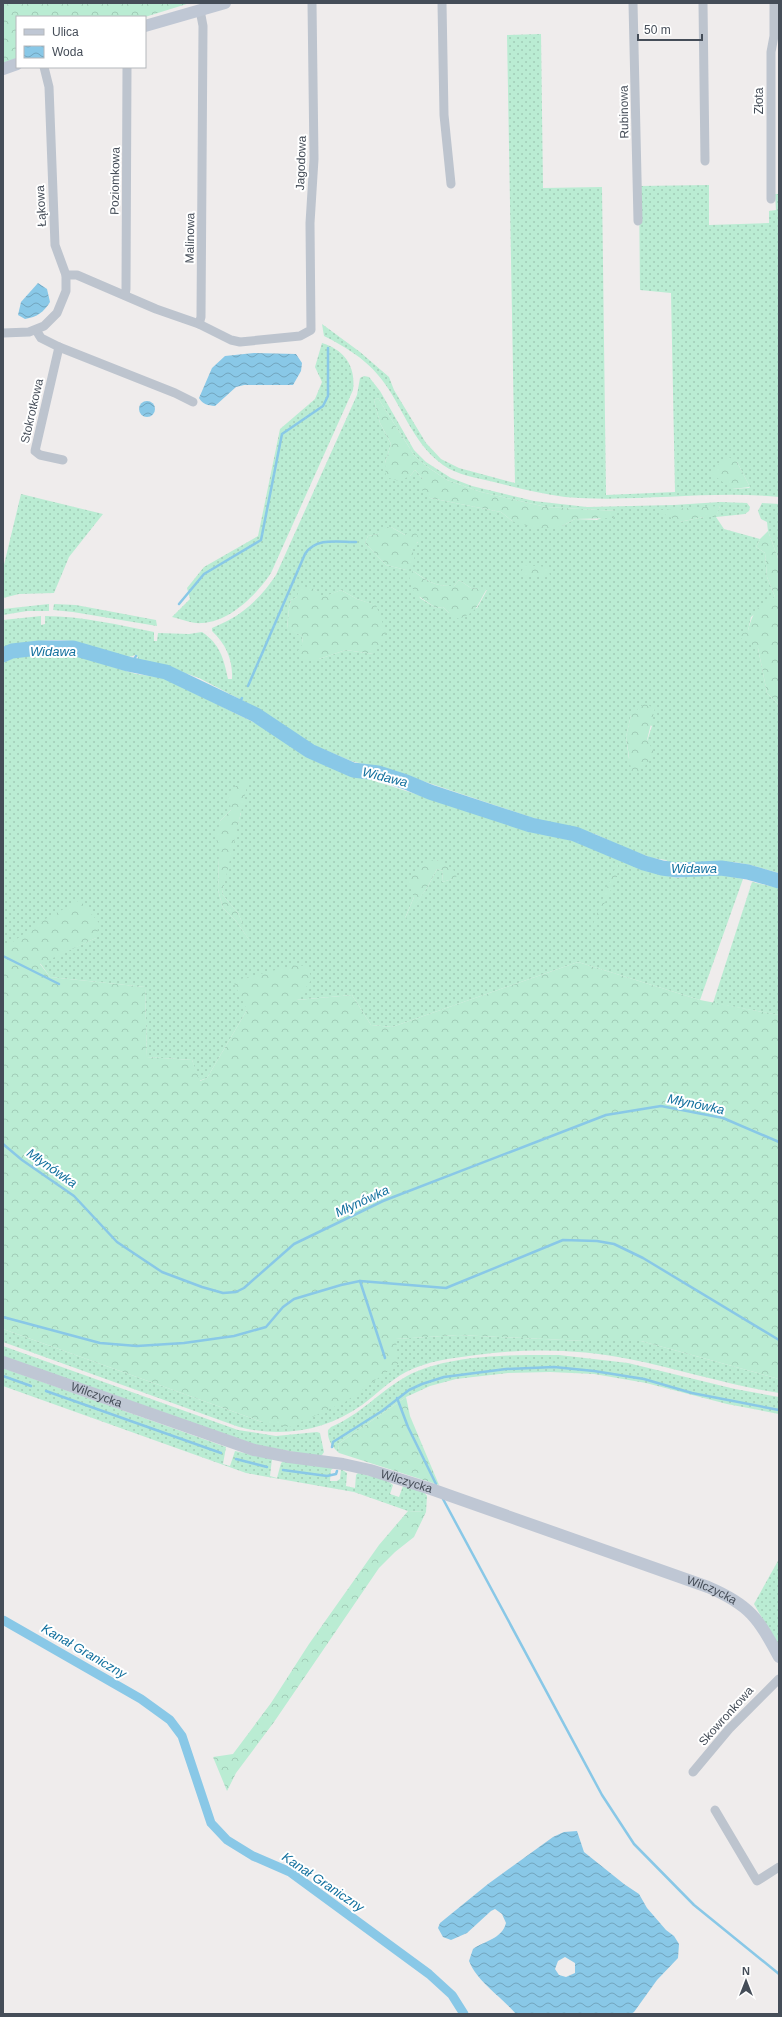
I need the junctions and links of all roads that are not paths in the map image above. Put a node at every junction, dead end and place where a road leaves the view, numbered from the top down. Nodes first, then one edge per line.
1 (225, 3) edge
2 (312, 3) edge
3 (442, 3) edge
4 (633, 3) edge
5 (703, 3) edge
6 (774, 3) edge
7 (200, 10) junction
8 (146, 26) edge
9 (16, 64) edge
10 (44, 68) edge
11 (127, 68) edge
12 (3, 69) edge
13 (705, 162) dead end
14 (451, 184) dead end
15 (771, 199) dead end
16 (638, 221) dead end
17 (66, 275) junction
18 (125, 295) junction
19 (199, 324) junction
20 (36, 330) junction
21 (3, 333) edge
22 (59, 347) junction
23 (193, 402) dead end
24 (63, 460) dead end
25 (3, 1362) edge
26 (779, 1657) edge
27 (779, 1679) edge
28 (693, 1772) dead end
29 (715, 1810) dead end
30 (779, 1867) edge

1 - 7 street
2 - 19 street, Jagodowa
3 - 14 street
4 - 16 street, Rubinowa
5 - 13 street
6 - 15 street, Złota
7 - 8 street
7 - 19 street, Malinowa
9 - 12 street
10 - 17 street, Łąkowa
11 - 18 street, Poziomkowa
17 - 18 street
17 - 20 street, Łąkowa
18 - 19 street
20 - 21 street, Łąkowa
20 - 22 street
22 - 23 street
22 - 24 street, Stokrotkowa
25 - 26 street, Wilczycka
27 - 28 street, Skowronkowa
29 - 30 street

